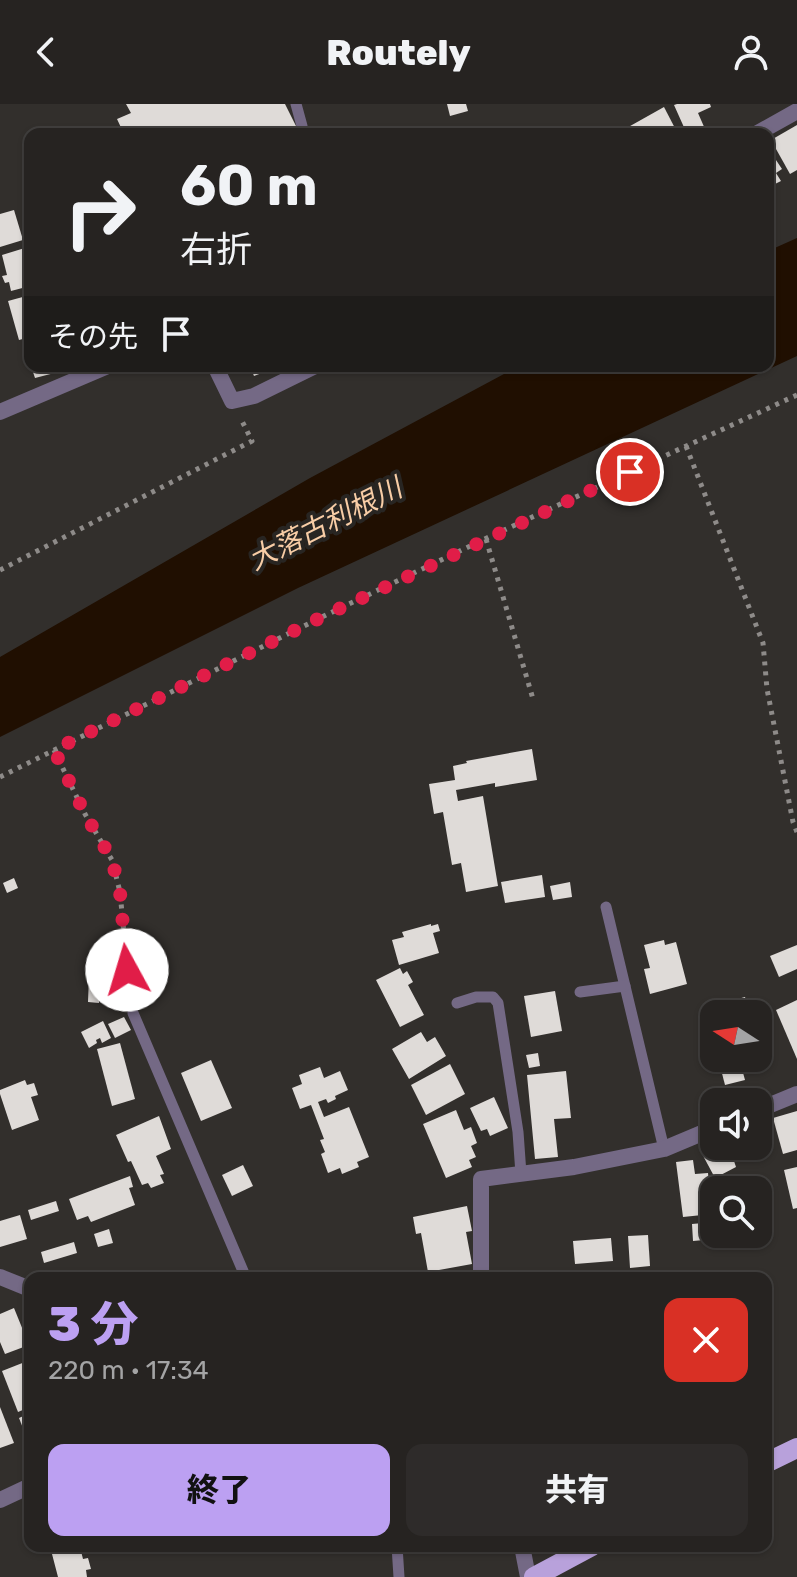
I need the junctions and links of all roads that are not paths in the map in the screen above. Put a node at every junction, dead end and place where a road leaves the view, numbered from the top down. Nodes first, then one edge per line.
1 (296, 104) edge
2 (797, 111) edge
3 (302, 126) dead end
4 (767, 128) edge
5 (94, 372) edge
6 (218, 372) edge
7 (303, 372) edge
8 (0, 412) edge
9 (606, 907) dead end
10 (625, 986) junction
11 (580, 992) dead end
12 (457, 1003) dead end
13 (133, 1013) road end
14 (797, 1094) edge
15 (772, 1104) edge
16 (700, 1134) edge
17 (664, 1149) junction
18 (521, 1174) junction
19 (243, 1272) edge
20 (481, 1272) edge
21 (0, 1277) edge
22 (24, 1287) edge
23 (797, 1448) edge
24 (772, 1460) edge
25 (24, 1489) edge
26 (0, 1500) edge
27 (397, 1552) edge
28 (523, 1552) edge
29 (581, 1552) edge
30 (399, 1577) edge
31 (528, 1577) edge
32 (534, 1577) edge

1 - 3 lane
2 - 4 street
5 - 8 street
6 - 7 street
9 - 10 lane
10 - 11 lane
10 - 17 lane
12 - 18 lane
13 - 19 lane
14 - 15 street
16 - 17 street
17 - 18 street
18 - 20 street
21 - 22 street
23 - 24 main road
25 - 26 street
27 - 30 lane
28 - 31 street
29 - 32 main road

